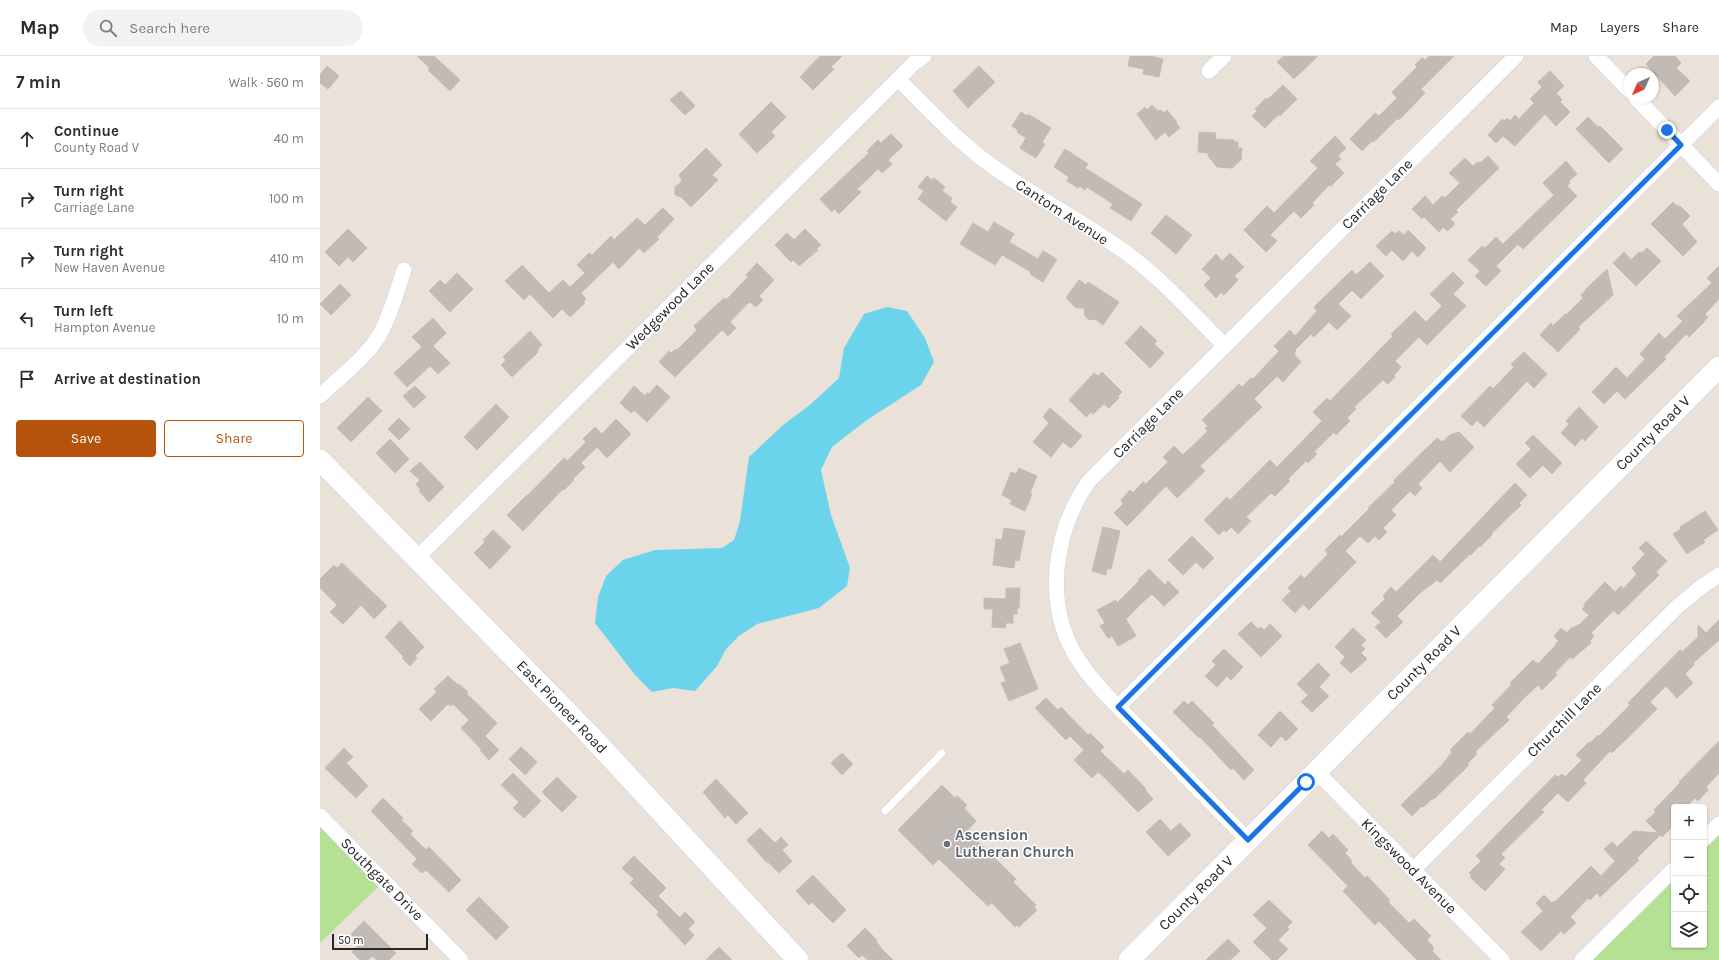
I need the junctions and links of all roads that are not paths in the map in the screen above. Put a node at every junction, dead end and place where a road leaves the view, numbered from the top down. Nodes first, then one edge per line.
1 (924, 56) edge
2 (1224, 56) edge
3 (1516, 56) edge
4 (1596, 56) edge
5 (1209, 71) dead end
6 (898, 79) junction
7 (1623, 84) edge
8 (1642, 104) edge
9 (1719, 107) edge
10 (1681, 145) junction
11 (1719, 184) edge
12 (404, 270) dead end
13 (1225, 346) junction
14 (1719, 366) edge
15 (320, 396) edge
16 (320, 460) edge
17 (417, 558) junction
18 (1719, 575) edge
19 (1118, 707) junction
20 (942, 753) dead end
21 (1316, 771) junction
22 (885, 811) dead end
23 (320, 816) edge
24 (1719, 824) edge
25 (1707, 836) edge
26 (1248, 840) junction
27 (1413, 870) junction
28 (1671, 872) edge
29 (461, 960) edge
30 (798, 960) edge
31 (1129, 960) edge
32 (1502, 960) edge
33 (1582, 960) edge

1 - 6 street, Wedgewood Lane
2 - 5 street
3 - 13 street, Carriage Lane
4 - 7 street
6 - 13 street, Cantom Avenue
6 - 17 street, Wedgewood Lane
8 - 10 street
9 - 10 street
10 - 11 street
10 - 19 street
12 - 15 street
13 - 19 street, Carriage Lane
14 - 21 main road, County Road V
16 - 17 main road, East Pioneer Road
17 - 30 main road, East Pioneer Road
18 - 27 street, Churchill Lane
19 - 26 street, Carriage Lane
20 - 22 lane
21 - 26 main road, County Road V
21 - 27 street, Kingswood Avenue
23 - 29 street, Southgate Drive
24 - 25 street
26 - 31 main road, County Road V
27 - 32 street, Kingswood Avenue
28 - 33 street

